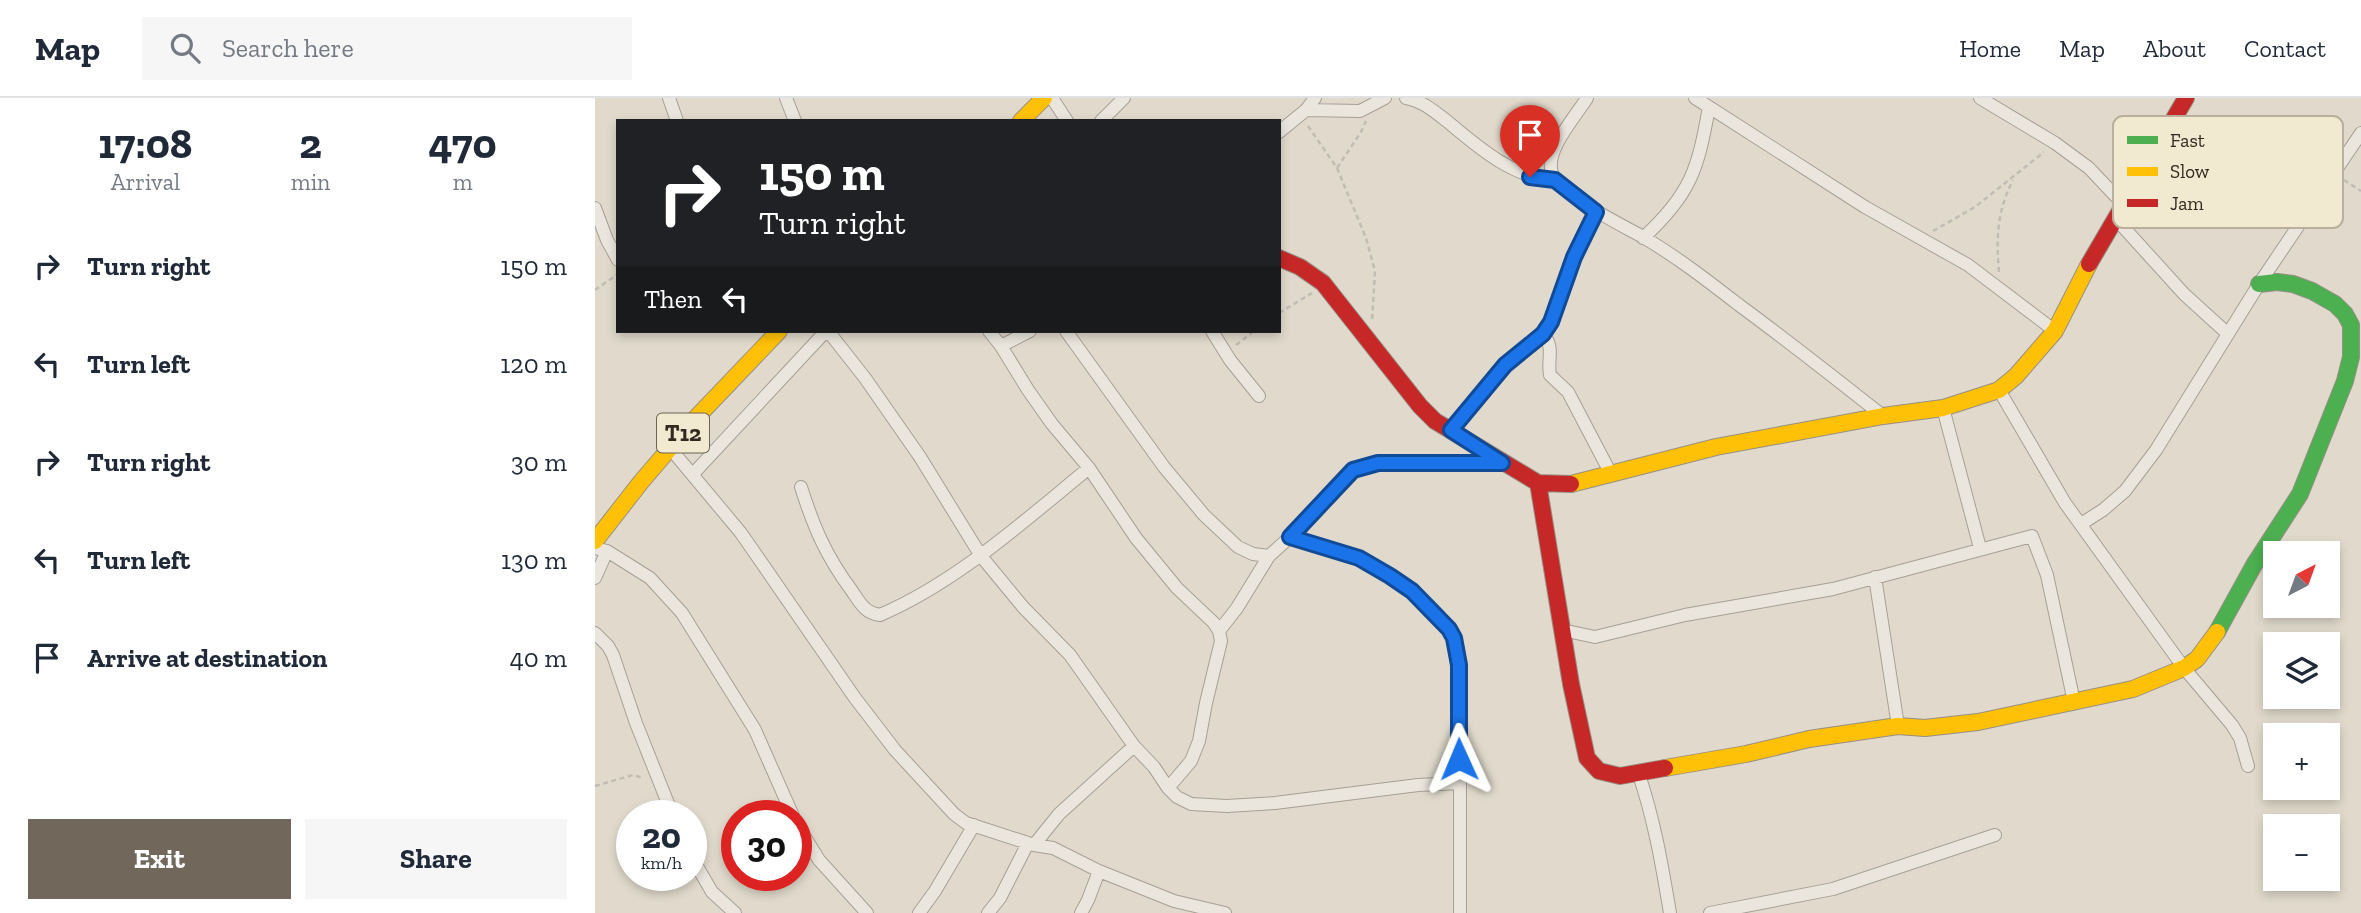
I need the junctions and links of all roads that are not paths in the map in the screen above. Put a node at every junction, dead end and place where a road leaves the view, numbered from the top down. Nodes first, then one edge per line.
1 (669, 98) edge
2 (786, 98) edge
3 (1044, 98) edge
4 (1052, 98) edge
5 (1123, 98) edge
6 (1315, 98) edge
7 (1385, 98) edge
8 (1406, 98) edge
9 (1587, 98) edge
10 (1695, 98) edge
11 (1980, 98) edge
12 (2186, 98) edge
13 (1709, 107) junction
14 (1303, 112) junction
15 (2175, 116) edge
16 (676, 119) edge
17 (794, 119) edge
18 (1022, 119) edge
19 (1063, 119) edge
20 (1103, 119) edge
21 (1281, 130) edge
22 (2361, 133) edge
23 (2343, 159) edge
24 (1555, 180) junction
25 (2113, 201) edge
26 (595, 208) edge
27 (1596, 212) junction
28 (2113, 223) edge
29 (2133, 228) edge
30 (2296, 228) edge
31 (1643, 238) junction
32 (616, 256) edge
33 (1281, 259) edge
34 (2259, 284) junction
35 (2055, 331) junction
36 (773, 333) edge
37 (825, 333) edge
38 (829, 333) edge
39 (991, 333) edge
40 (1026, 333) edge
41 (1067, 333) edge
42 (1213, 333) edge
43 (1543, 334) junction
44 (2228, 334) junction
45 (1001, 346) junction
46 (1999, 390) junction
47 (1259, 396) dead end
48 (1943, 408) junction
49 (1883, 416) junction
50 (1451, 430) junction
51 (670, 449) junction
52 (1502, 463) junction
53 (1089, 468) junction
54 (694, 474) junction
55 (1611, 474) junction
56 (1538, 482) junction
57 (801, 486) dead end
58 (2081, 524) junction
59 (1290, 537) junction
60 (599, 547) edge
61 (1980, 548) junction
62 (981, 556) junction
63 (1269, 556) junction
64 (1875, 577) junction
65 (595, 579) edge
66 (1562, 630) junction
67 (1219, 631) junction
68 (595, 633) edge
69 (2185, 668) junction
70 (2074, 702) junction
71 (1898, 726) junction
72 (1134, 746) junction
73 (2248, 766) dead end
74 (1638, 772) junction
75 (1460, 783) junction
76 (1168, 788) junction
77 (667, 800) edge
78 (786, 800) edge
79 (974, 825) junction
80 (1996, 835) dead end
81 (1031, 844) junction
82 (812, 848) edge
83 (1098, 871) junction
84 (707, 883) edge
85 (1206, 911) edge
86 (735, 913) edge
87 (867, 913) edge
88 (919, 913) edge
89 (988, 913) edge
90 (1081, 913) edge
91 (1225, 913) edge
92 (1460, 913) edge
93 (1670, 913) edge
94 (1710, 913) edge

1 - 16 street
2 - 17 street
3 - 18 main road
4 - 19 street
5 - 20 street
6 - 14 street
7 - 14 street
8 - 24 street
9 - 24 street
10 - 13 street
11 - 25 street
12 - 15 main road
13 - 31 street
13 - 35 street
14 - 21 street
22 - 23 street
24 - 27 street
26 - 32 street
27 - 31 street
27 - 43 street
28 - 35 main road
29 - 44 street
30 - 34 street
31 - 49 street
33 - 50 main road
34 - 44 street
34 - 69 main road
35 - 46 main road
36 - 51 main road, T12
37 - 54 street
38 - 62 street
39 - 45 street
40 - 45 street
41 - 63 street
42 - 47 street
43 - 50 street
43 - 55 street
44 - 58 street
45 - 53 street
46 - 48 main road
46 - 58 street
48 - 49 main road
48 - 61 street
49 - 55 main road
50 - 52 main road
51 - 54 street
51 - 60 main road, T12
52 - 56 main road
52 - 59 street
53 - 62 street
53 - 67 street
54 - 79 street
55 - 56 main road
56 - 66 main road
57 - 62 street
58 - 69 street
59 - 63 street
59 - 75 street
60 - 65 street
60 - 78 street
61 - 64 street
61 - 70 street
62 - 72 street
63 - 67 street
64 - 66 street
64 - 71 street
66 - 74 main road
67 - 76 street
68 - 77 street
69 - 70 main road
69 - 73 street
70 - 71 main road
71 - 74 main road
72 - 76 street
72 - 81 street
74 - 93 street
75 - 76 street
75 - 92 street
79 - 81 street
79 - 88 street
80 - 94 street
81 - 83 street
81 - 89 street
82 - 87 street
83 - 85 street
83 - 90 street
84 - 86 street
85 - 91 street

